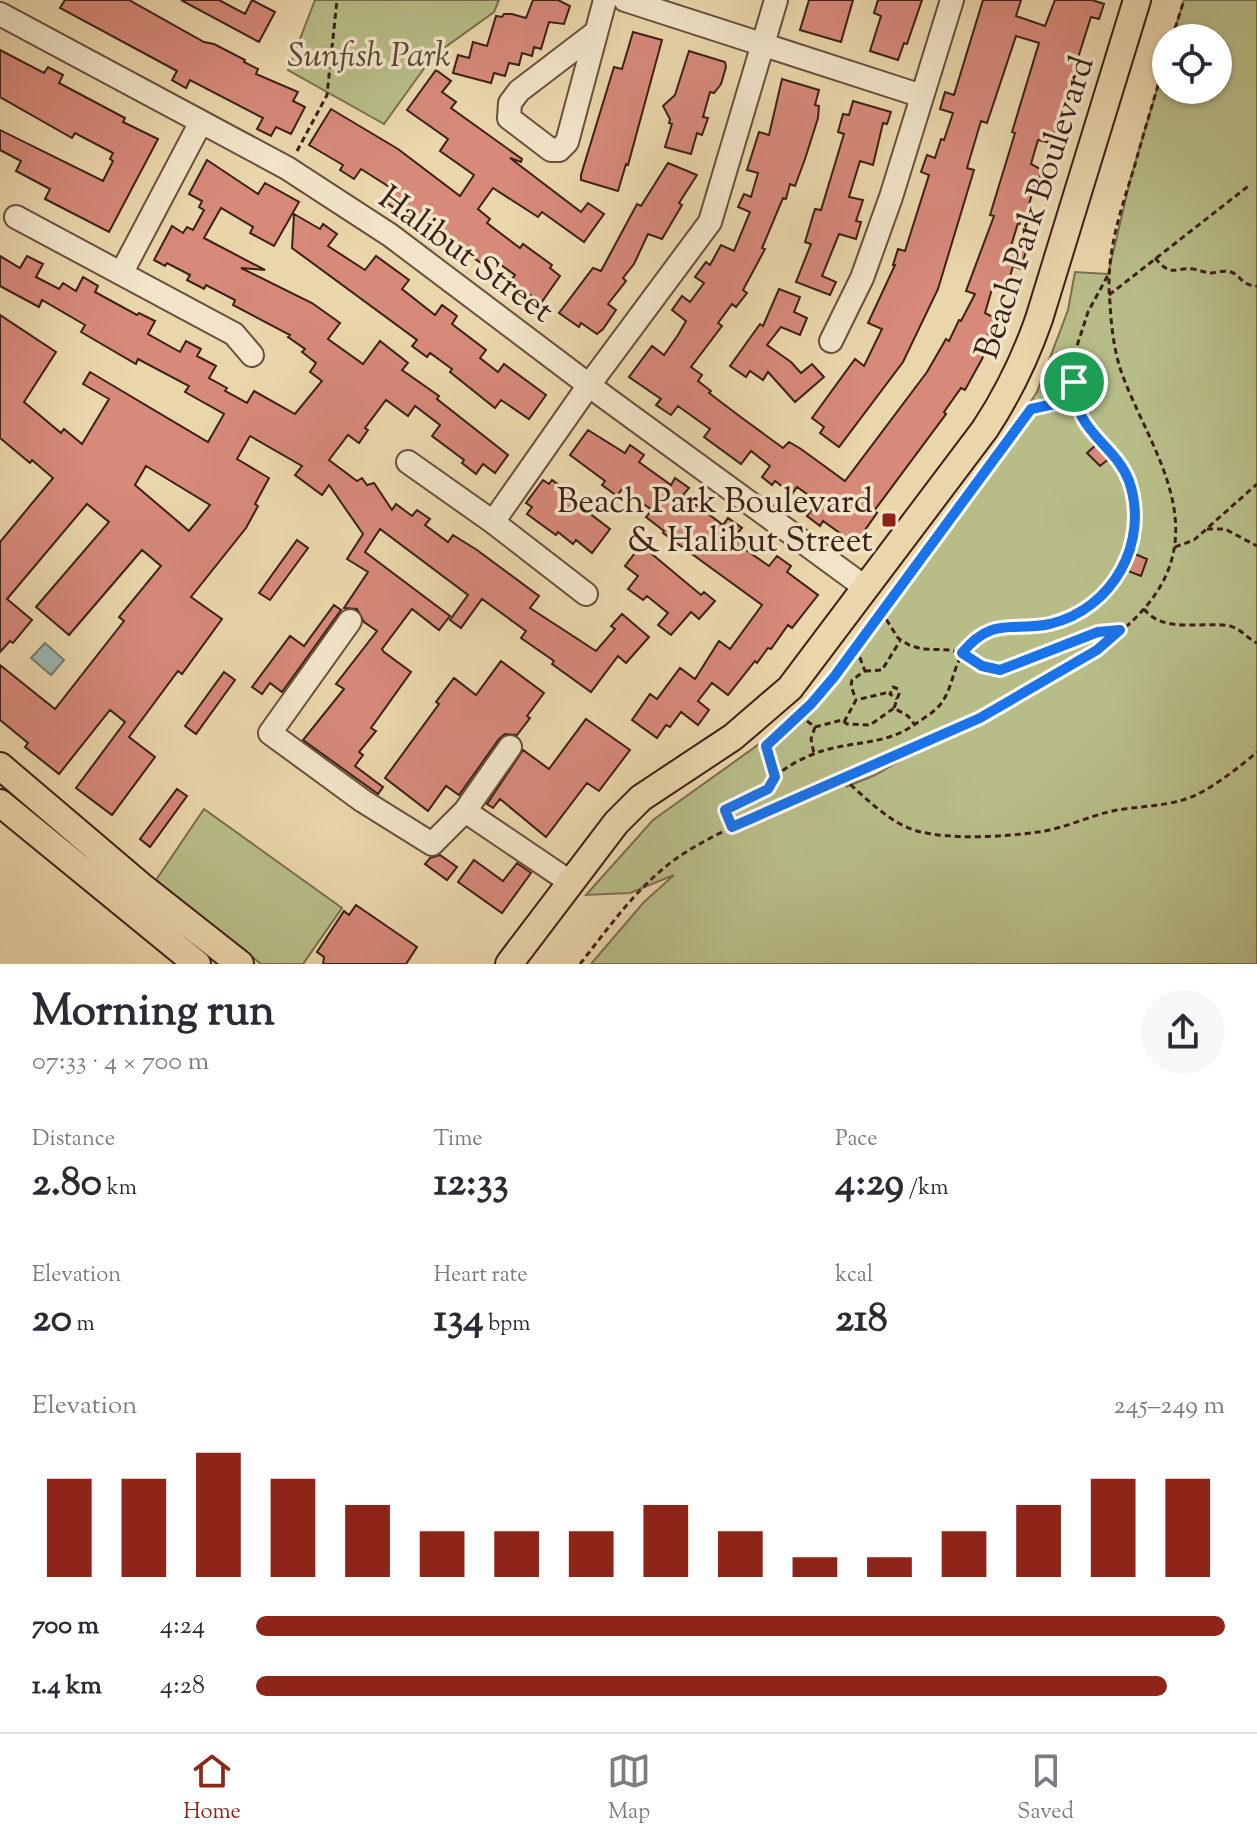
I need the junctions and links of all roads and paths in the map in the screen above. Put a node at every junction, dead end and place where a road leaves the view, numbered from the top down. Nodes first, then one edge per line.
1 (337, 0) edge
2 (605, 0) edge
3 (625, 0) edge
4 (776, 0) edge
5 (952, 0) edge
6 (1137, 0) edge
7 (1184, 0) edge
8 (0, 14) edge
9 (1176, 24) edge
10 (595, 33) junction
11 (762, 45) junction
12 (922, 96) junction
13 (1153, 104) edge
14 (201, 122) junction
15 (287, 168) junction
16 (1251, 184) dead end
17 (16, 217) dead end
18 (1155, 258) junction
19 (122, 272) junction
20 (1108, 275) junction
21 (1257, 286) edge
22 (1109, 295) junction
23 (831, 341) dead end
24 (252, 355) dead end
25 (1074, 382) junction
26 (589, 385) junction
27 (1054, 404) junction
28 (1081, 416) junction
29 (408, 462) dead end
30 (1257, 484) edge
31 (493, 522) junction
32 (1207, 529) junction
33 (1257, 546) edge
34 (1175, 547) junction
35 (866, 588) junction
36 (586, 594) dead end
37 (1144, 609) junction
38 (881, 611) junction
39 (350, 621) dead end
40 (1120, 630) junction
41 (901, 640) junction
42 (1257, 643) edge
43 (852, 651) junction
44 (962, 653) junction
45 (865, 671) junction
46 (890, 692) junction
47 (897, 699) junction
48 (856, 700) junction
49 (894, 708) junction
50 (799, 715) junction
51 (844, 722) junction
52 (915, 725) junction
53 (815, 727) junction
54 (510, 747) dead end
55 (1257, 752) edge
56 (814, 754) junction
57 (0, 766) edge
58 (775, 777) junction
59 (843, 778) junction
60 (0, 803) edge
61 (465, 811) junction
62 (732, 827) junction
63 (570, 882) junction
64 (197, 964) edge
65 (240, 964) edge
66 (509, 964) edge
67 (580, 964) edge

1 - 15 path
2 - 10 street
3 - 11 street
4 - 11 street
5 - 12 street
6 - 35 main road, Beach Park Boulevard
7 - 9 path
8 - 14 street, Halibut Street
10 - 10 street
11 - 12 street
11 - 26 street
12 - 23 street
13 - 20 path
14 - 15 street, Halibut Street
14 - 19 street
15 - 26 street, Halibut Street
16 - 18 path
17 - 19 street
18 - 21 path
18 - 22 path
19 - 24 street
20 - 22 path
20 - 25 path
22 - 34 path
25 - 27 path
25 - 28 path
26 - 31 street
26 - 35 street, Halibut Street
27 - 28 path
27 - 38 path
28 - 44 path
29 - 31 street
30 - 32 path
31 - 36 street
32 - 33 path
32 - 34 path
34 - 37 path
35 - 63 main road, Beach Park Boulevard
37 - 40 path
37 - 42 path
38 - 41 path
38 - 43 path
39 - 61 street
40 - 44 path
40 - 59 path
41 - 44 path
41 - 45 path
43 - 45 path
43 - 50 path
44 - 52 path
45 - 48 path
46 - 47 path
46 - 47 path
46 - 48 path
47 - 49 path
48 - 51 path
49 - 51 path
49 - 52 path
50 - 53 path
50 - 58 path
51 - 53 path
52 - 56 path
53 - 56 path
54 - 61 street
55 - 59 path
56 - 58 path
57 - 65 main road
58 - 62 path
59 - 62 path
60 - 64 main road
61 - 63 street
62 - 67 path
63 - 66 main road, Beach Park Boulevard

